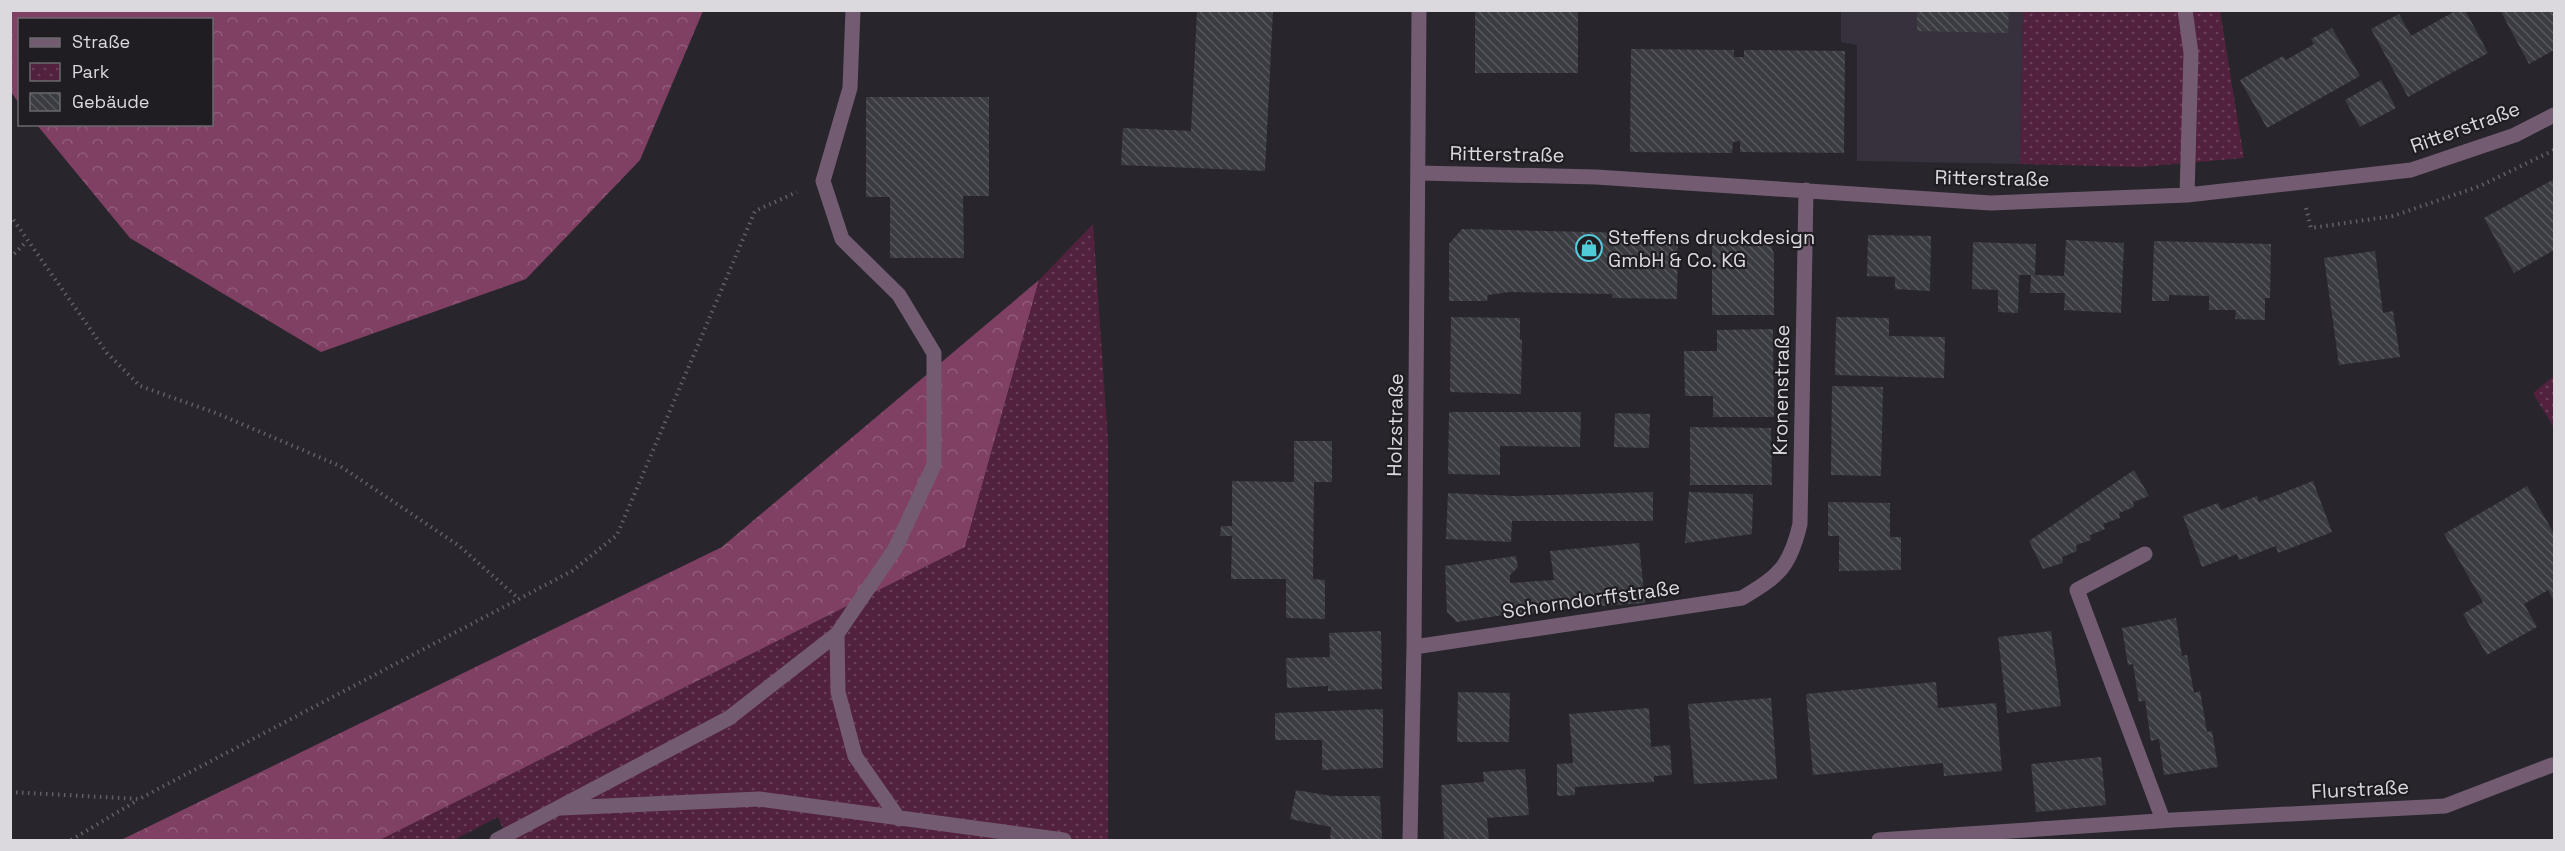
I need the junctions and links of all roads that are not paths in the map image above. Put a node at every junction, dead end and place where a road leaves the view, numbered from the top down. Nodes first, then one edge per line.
1 (853, 10) edge
2 (1419, 10) edge
3 (2185, 10) edge
4 (2554, 115) edge
5 (1419, 173) junction
6 (1806, 190) junction
7 (2187, 195) junction
8 (2145, 554) dead end
9 (1770, 582) joint
10 (837, 634) junction
11 (1414, 647) junction
12 (2552, 765) dead end
13 (556, 809) junction
14 (899, 819) junction
15 (2163, 820) junction
16 (497, 840) edge
17 (1064, 840) edge
18 (1410, 840) edge
19 (1878, 840) edge

1 - 10 street
2 - 5 street, Holzstraße
3 - 7 street
4 - 7 street, Ritterstraße
5 - 6 street, Ritterstraße
5 - 11 street, Holzstraße
6 - 7 street, Ritterstraße
6 - 9 street, Kronenstraße
8 - 15 street
9 - 11 street, Schorndorffstraße
10 - 13 street
10 - 14 street
11 - 18 street, Holzstraße
12 - 15 street, Flurstraße
13 - 14 street
13 - 16 street
14 - 17 street
15 - 19 street, Flurstraße

